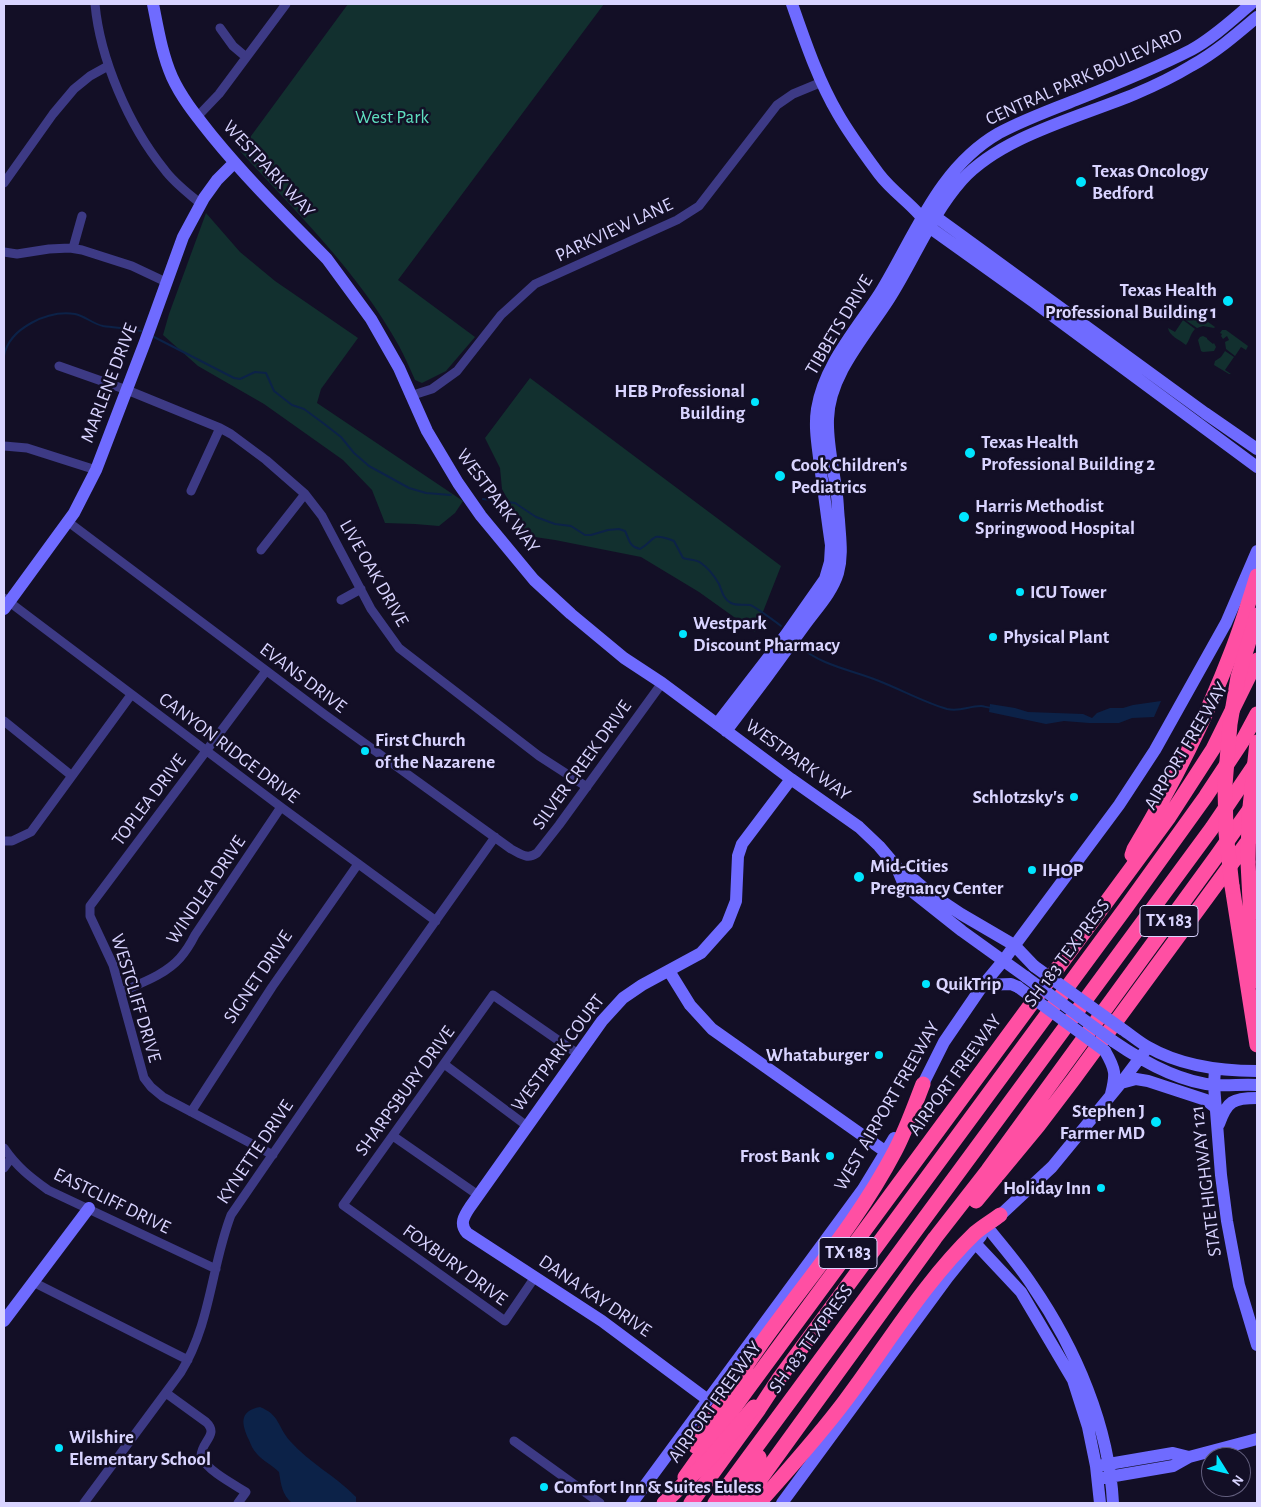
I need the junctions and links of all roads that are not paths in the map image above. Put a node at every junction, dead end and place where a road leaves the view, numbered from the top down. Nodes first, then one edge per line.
1 (95, 4) edge
2 (153, 4) edge
3 (286, 4) edge
4 (792, 4) edge
5 (1252, 4) edge
6 (1257, 8) edge
7 (1257, 17) edge
8 (220, 28) dead end
9 (246, 57) junction
10 (1162, 63) junction
11 (108, 66) junction
12 (1170, 78) junction
13 (822, 82) junction
14 (197, 117) junction
15 (989, 140) junction
16 (999, 151) junction
17 (234, 163) junction
18 (4, 183) edge
19 (201, 204) junction
20 (82, 216) dead end
21 (922, 216) junction
22 (932, 222) junction
23 (73, 248) junction
24 (4, 252) edge
25 (166, 282) junction
26 (1038, 298) junction
27 (873, 312) junction
28 (59, 366) dead end
29 (127, 390) junction
30 (410, 396) junction
31 (220, 428) junction
32 (4, 446) edge
33 (1257, 449) edge
34 (1257, 467) edge
35 (96, 470) junction
36 (191, 491) dead end
37 (305, 494) junction
38 (67, 521) junction
39 (261, 550) dead end
40 (1257, 551) edge
41 (1257, 576) edge
42 (361, 589) junction
43 (341, 600) dead end
44 (5, 603) edge
45 (1257, 616) edge
46 (1257, 660) edge
47 (266, 671) junction
48 (662, 683) junction
49 (131, 695) junction
50 (1257, 714) edge
51 (4, 721) edge
52 (722, 727) junction
53 (1257, 742) edge
54 (1155, 750) joint
55 (206, 751) junction
56 (1257, 761) edge
57 (72, 776) junction
58 (791, 779) junction
59 (587, 787) junction
60 (1257, 799) edge
61 (281, 807) junction
62 (1257, 829) edge
63 (495, 837) junction
64 (5, 841) edge
65 (524, 856) joint
66 (358, 864) junction
67 (900, 873) junction
68 (1125, 877) junction
69 (436, 921) junction
70 (97, 928) joint
71 (1014, 945) junction
72 (1003, 961) junction
73 (669, 970) junction
74 (1257, 981) edge
75 (983, 985) junction
76 (121, 992) junction
77 (1257, 1045) edge
78 (1144, 1052) junction
79 (578, 1054) junction
80 (444, 1064) junction
81 (1215, 1070) junction
82 (1255, 1071) edge
83 (1121, 1083) junction
84 (923, 1084) junction
85 (1256, 1084) edge
86 (1214, 1085) junction
87 (1110, 1097) junction
88 (1254, 1098) edge
89 (1216, 1108) junction
90 (191, 1112) junction
91 (527, 1126) junction
92 (1217, 1127) junction
93 (393, 1136) junction
94 (4, 1148) edge
95 (886, 1152) junction
96 (272, 1155) junction
97 (11, 1158) junction
98 (4, 1168) edge
99 (478, 1195) junction
100 (343, 1205) joint
101 (89, 1208) junction
102 (1000, 1215) junction
103 (462, 1224) joint
104 (988, 1228) junction
105 (935, 1238) junction
106 (975, 1243) junction
107 (216, 1269) junction
108 (535, 1277) junction
109 (33, 1282) junction
110 (1032, 1297) junction
111 (4, 1321) edge
112 (1257, 1345) edge
113 (188, 1360) junction
114 (166, 1393) junction
115 (708, 1400) junction
116 (756, 1408) junction
117 (1088, 1411) junction
118 (1257, 1439) edge
119 (514, 1441) dead end
120 (761, 1446) junction
121 (1189, 1457) junction
122 (1110, 1464) junction
123 (1097, 1473) junction
124 (1111, 1477) junction
125 (666, 1502) edge
126 (84, 1503) edge
127 (238, 1503) edge
128 (600, 1503) edge
129 (632, 1503) edge
130 (691, 1503) edge
131 (715, 1503) edge
132 (732, 1503) edge
133 (743, 1503) edge
134 (759, 1503) edge
135 (782, 1503) edge
136 (1100, 1503) edge
137 (1113, 1503) edge

1 - 11 street
2 - 14 street, WESTPARK WAY
3 - 9 street
4 - 13 street
5 - 6 street
5 - 10 street, CENTRAL PARK BOULEVARD
7 - 12 street, CENTRAL PARK BOULEVARD
8 - 9 street
9 - 14 street
10 - 12 street
10 - 15 street, CENTRAL PARK BOULEVARD
11 - 18 street
11 - 19 street
12 - 16 street, CENTRAL PARK BOULEVARD
13 - 21 street
13 - 30 street, PARKVIEW LANE
14 - 17 street, WESTPARK WAY
15 - 16 street
15 - 21 street, CENTRAL PARK BOULEVARD
16 - 22 street, CENTRAL PARK BOULEVARD
17 - 19 street, MARLENE DRIVE
17 - 30 street, WESTPARK WAY
19 - 25 street, MARLENE DRIVE
20 - 23 street
21 - 22 street
21 - 27 street, TIBBETS DRIVE
22 - 26 street
22 - 27 street, TIBBETS DRIVE
23 - 24 street
23 - 25 street
25 - 29 street, MARLENE DRIVE
26 - 33 street
26 - 34 street
27 - 52 street, TIBBETS DRIVE
28 - 29 street, LIVE OAK DRIVE
29 - 31 street, LIVE OAK DRIVE
29 - 35 street, MARLENE DRIVE
30 - 48 street, WESTPARK WAY
31 - 36 street
31 - 37 street, LIVE OAK DRIVE
32 - 35 street
35 - 38 street, MARLENE DRIVE
37 - 39 street
37 - 42 street, LIVE OAK DRIVE
38 - 44 street, MARLENE DRIVE
38 - 47 street, EVANS DRIVE
40 - 54 street, AIRPORT FREEWAY
41 - 68 highway
42 - 43 street
42 - 59 street, LIVE OAK DRIVE
44 - 49 street, CANYON RIDGE DRIVE
45 - 77 highway, bridge
46 - 68 highway, AIRPORT FREEWAY / TX 183
47 - 55 street, TOPLEA DRIVE
47 - 63 street, EVANS DRIVE
48 - 52 street, WESTPARK WAY
48 - 59 street, SILVER CREEK DRIVE
49 - 55 street, CANYON RIDGE DRIVE
49 - 57 street
50 - 116 highway, SH 183 TEXPRESS
51 - 57 street
52 - 58 street, WESTPARK WAY
53 - 74 highway, bridge
54 - 71 street, WEST AIRPORT FREEWAY
55 - 61 street, CANYON RIDGE DRIVE
55 - 70 street, TOPLEA DRIVE
56 - 120 highway, SH 183 TEXPRESS
57 - 64 street
58 - 67 street, WESTPARK WAY
58 - 73 street, WESTPARK COURT
59 - 65 street, SILVER CREEK DRIVE
60 - 105 highway, TX 183
61 - 66 street, CANYON RIDGE DRIVE
61 - 76 street, WINDLEA DRIVE
62 - 105 highway
63 - 65 street, EVANS DRIVE
63 - 69 street, KYNETTE DRIVE
66 - 69 street, CANYON RIDGE DRIVE
66 - 90 street, SIGNET DRIVE
67 - 71 street, WESTPARK WAY
67 - 72 street, WESTPARK WAY
68 - 125 highway, AIRPORT FREEWAY / TX 183
69 - 96 street, KYNETTE DRIVE
70 - 76 street, WESTCLIFF DRIVE
71 - 72 street, WEST AIRPORT FREEWAY
71 - 78 street, WESTPARK WAY, bridge
72 - 75 street, WEST AIRPORT FREEWAY
72 - 78 street, WESTPARK WAY, bridge
73 - 79 street, WESTPARK COURT
73 - 95 street
75 - 84 street, WEST AIRPORT FREEWAY
75 - 87 street, bridge
76 - 90 street, WESTCLIFF DRIVE
78 - 81 street
78 - 83 street
78 - 86 street
79 - 80 street, SHARPSBURY DRIVE
79 - 91 street, WESTPARK COURT
80 - 91 street
80 - 93 street, SHARPSBURY DRIVE
81 - 82 street
81 - 86 street, STATE HIGHWAY 121
83 - 87 street
83 - 89 street
84 - 95 street, WEST AIRPORT FREEWAY
84 - 125 highway
85 - 86 street
86 - 89 street, STATE HIGHWAY 121
87 - 102 street
88 - 92 street
89 - 92 street, STATE HIGHWAY 121
90 - 96 street, WESTCLIFF DRIVE
91 - 99 street, WESTPARK COURT
92 - 112 street, STATE HIGHWAY 121
93 - 99 street
93 - 100 street, SHARPSBURY DRIVE
94 - 97 street, EASTCLIFF DRIVE
95 - 115 street, WEST AIRPORT FREEWAY
96 - 107 street, KYNETTE DRIVE
97 - 98 street
97 - 101 street, EASTCLIFF DRIVE
99 - 103 street, WESTPARK COURT
100 - 108 street, FOXBURY DRIVE
101 - 107 street, EASTCLIFF DRIVE
101 - 109 street
102 - 104 street
102 - 134 highway
103 - 108 street, DANA KAY DRIVE
104 - 106 street
104 - 110 street
105 - 133 highway, TX 183
106 - 110 street
106 - 135 street
107 - 113 street, KYNETTE DRIVE
108 - 115 street, DANA KAY DRIVE
109 - 111 street
109 - 113 street
110 - 117 street
113 - 114 street, KYNETTE DRIVE
114 - 126 street, KYNETTE DRIVE
114 - 127 street
115 - 129 street, WEST AIRPORT FREEWAY
116 - 125 highway, bridge
116 - 130 highway, SH 183 TEXPRESS
117 - 122 street
117 - 123 street
118 - 121 street
119 - 128 street
120 - 131 highway
120 - 132 highway
121 - 122 street
121 - 124 street
122 - 123 street
122 - 124 street
123 - 124 street
123 - 136 street
124 - 137 street

